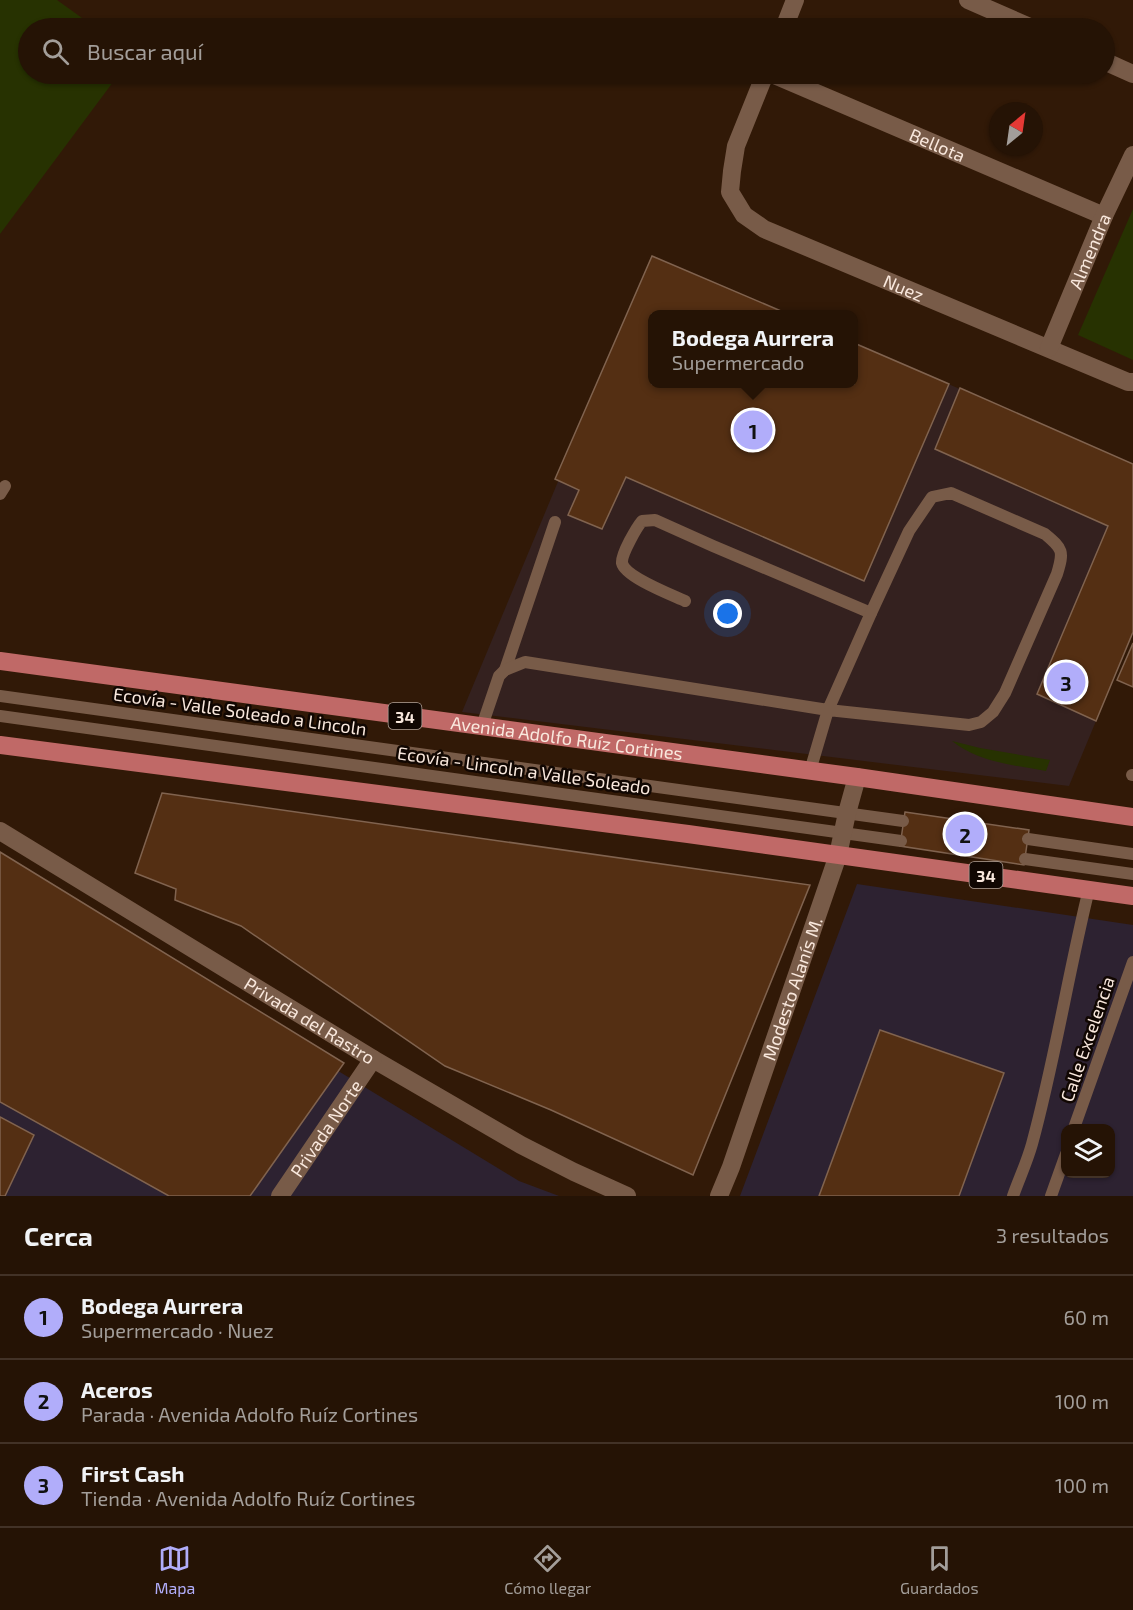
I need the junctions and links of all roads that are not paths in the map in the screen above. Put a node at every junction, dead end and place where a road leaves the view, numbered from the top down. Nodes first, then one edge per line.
1 (795, 0) edge
2 (968, 0) edge
3 (788, 18) edge
4 (1009, 18) edge
5 (1115, 66) edge
6 (1133, 74) edge
7 (761, 84) edge
8 (795, 84) edge
9 (1133, 155) edge
10 (1104, 216) junction
11 (1049, 348) junction
12 (1133, 382) edge
13 (555, 522) dead end
14 (686, 601) dead end
15 (871, 612) junction
16 (0, 662) edge
17 (505, 670) junction
18 (0, 696) edge
19 (828, 710) junction
20 (0, 716) edge
21 (482, 726) junction
22 (0, 745) edge
23 (810, 771) junction
24 (857, 777) junction
25 (847, 813) junction
26 (1133, 817) edge
27 (903, 821) dead end
28 (0, 831) edge
29 (843, 833) junction
30 (1028, 839) dead end
31 (901, 841) dead end
32 (1133, 854) edge
33 (838, 855) junction
34 (1025, 859) dead end
35 (1133, 874) edge
36 (1089, 890) junction
37 (1133, 896) edge
38 (1133, 962) edge
39 (373, 1059) junction
40 (1075, 1124) edge
41 (1061, 1165) edge
42 (280, 1196) edge
43 (627, 1196) edge
44 (719, 1196) edge
45 (1013, 1196) edge
46 (1050, 1196) edge

1 - 3 street
2 - 4 street
5 - 6 street
7 - 11 street, Nuez
8 - 10 street, Bellota
9 - 10 street, Almendra
10 - 11 street, Almendra
11 - 12 street, Nuez
13 - 17 lane
14 - 15 lane
15 - 19 lane
15 - 19 lane
16 - 21 main road, Avenida Adolfo Ruíz Cortines / 34
17 - 19 lane
17 - 21 lane
18 - 25 lane, Ecovía - Valle Soleado a Lincoln
19 - 23 lane
20 - 29 lane, Ecovía - Lincoln a Valle Soleado
21 - 23 main road, Avenida Adolfo Ruíz Cortines / 34
22 - 33 main road, 34
23 - 24 main road, Avenida Adolfo Ruíz Cortines / 34
24 - 25 street, Modesto Alanís M.
24 - 26 main road, Avenida Adolfo Ruíz Cortines / 34
25 - 27 lane, Ecovía - Valle Soleado a Lincoln
25 - 29 street, Modesto Alanís M.
28 - 39 street, Privada del Rastro
29 - 31 lane, Ecovía - Lincoln a Valle Soleado
29 - 33 street, Modesto Alanís M.
30 - 32 lane
33 - 36 main road, 34
33 - 44 street, Modesto Alanís M.
34 - 35 lane
36 - 37 main road, 34
36 - 45 lane
38 - 40 lane, Calle Excelencia
39 - 42 street, Privada Norte
39 - 43 street, Privada del Rastro
41 - 46 lane

